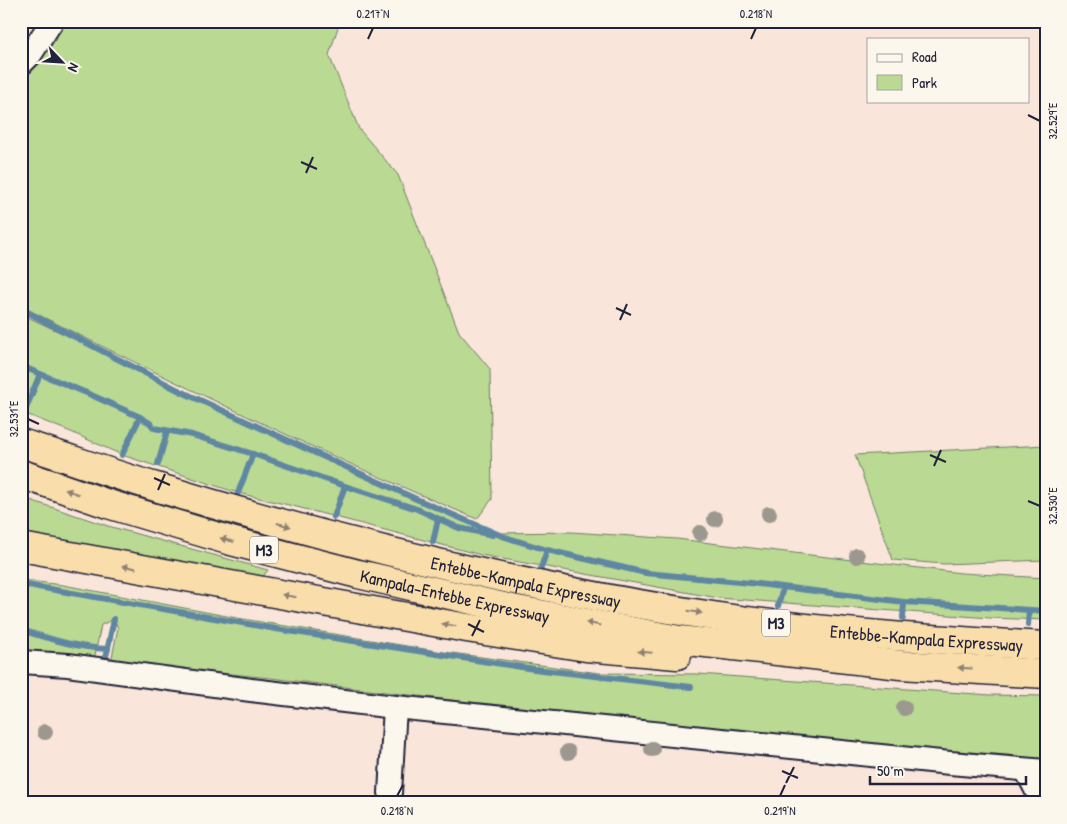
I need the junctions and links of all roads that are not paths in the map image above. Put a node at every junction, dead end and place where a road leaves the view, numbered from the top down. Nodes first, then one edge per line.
1 (52, 21) edge
2 (21, 64) edge
3 (21, 443) edge
4 (21, 474) edge
5 (21, 547) edge
6 (1046, 646) edge
7 (21, 662) edge
8 (901, 665) junction
9 (1046, 674) edge
10 (395, 707) junction
11 (1036, 771) edge
12 (390, 793) dead end
13 (1043, 803) edge

1 - 2 street
3 -> 6 highway, Entebbe–Kampala Expressway / M3
8 -> 4 highway, Kampala–Entebbe Expressway / M3
8 -> 5 highway
7 - 10 street
9 -> 8 highway, M3
10 - 11 street
10 - 12 street
11 - 13 street

